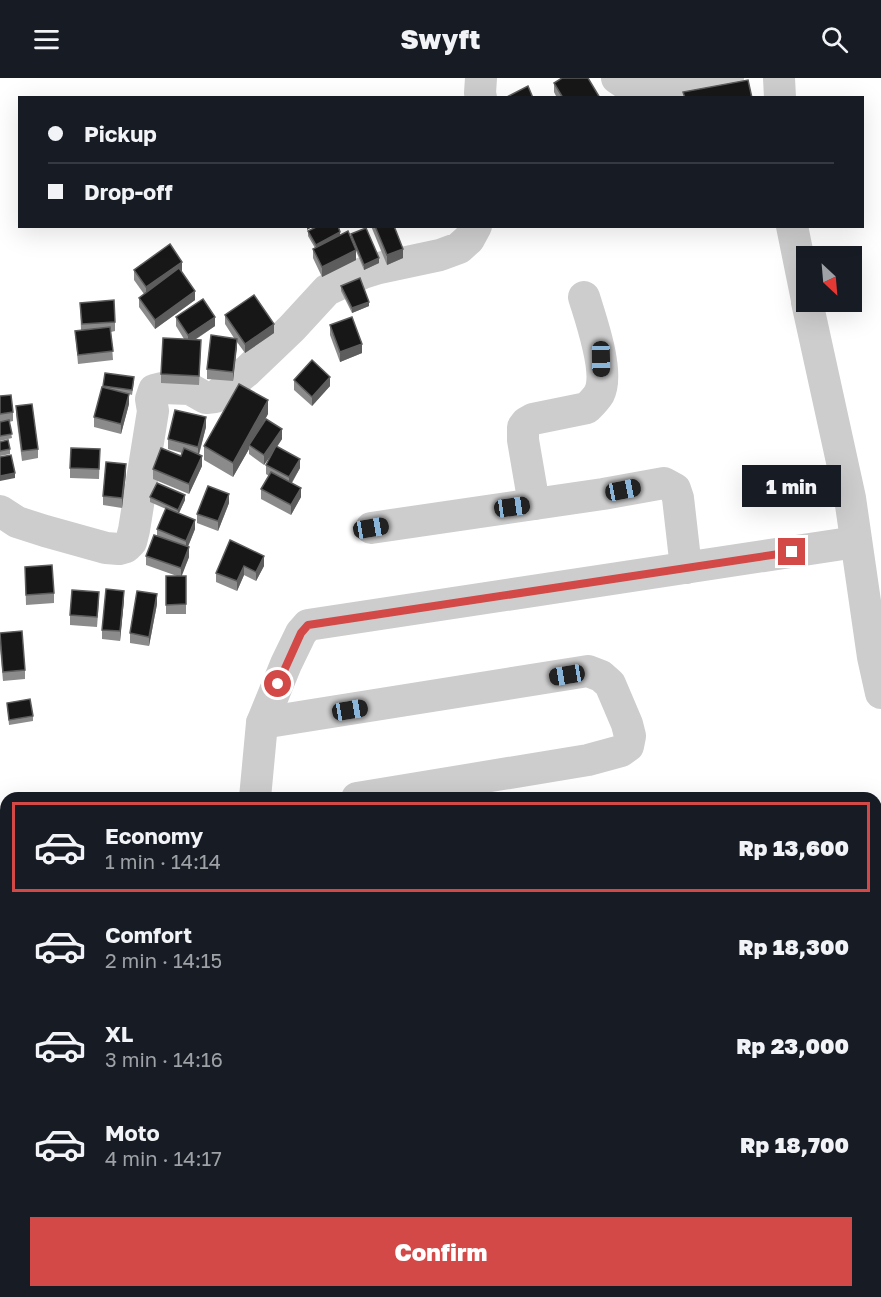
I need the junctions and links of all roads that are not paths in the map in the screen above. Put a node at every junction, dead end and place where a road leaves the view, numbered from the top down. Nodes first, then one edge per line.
1 (481, 78) edge
2 (617, 78) edge
3 (728, 78) edge
4 (779, 78) edge
5 (481, 96) edge
6 (780, 96) edge
7 (475, 228) edge
8 (792, 228) edge
9 (796, 246) edge
10 (584, 297) dead end
11 (809, 312) edge
12 (534, 504) junction
13 (0, 512) edge
14 (371, 528) dead end
15 (856, 542) junction
16 (686, 568) junction
17 (881, 693) edge
18 (262, 723) junction
19 (479, 778) junction
20 (256, 792) edge
21 (394, 792) edge
22 (440, 792) edge

1 - 5 street
2 - 3 street
4 - 6 street
7 - 13 street
8 - 9 street
10 - 12 street
11 - 15 street
12 - 14 street
12 - 16 street
15 - 16 street
15 - 17 street
16 - 18 street
18 - 19 street
18 - 20 street
19 - 21 street
19 - 22 street

